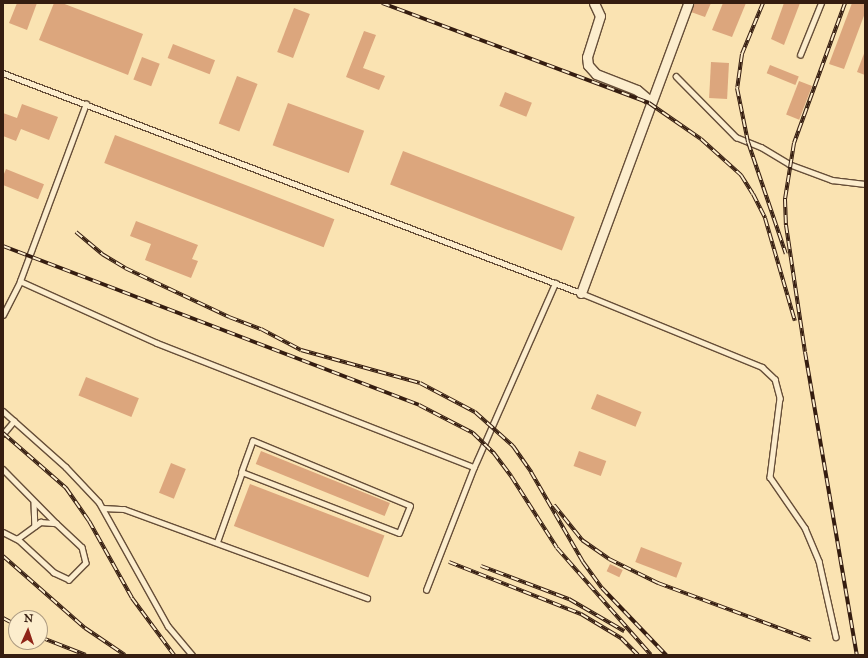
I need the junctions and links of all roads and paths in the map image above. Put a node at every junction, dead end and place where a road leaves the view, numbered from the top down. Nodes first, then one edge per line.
1 (594, 3) edge
2 (688, 3) edge
3 (821, 3) edge
4 (800, 55) dead end
5 (3, 73) edge
6 (676, 76) dead end
7 (650, 101) junction
8 (86, 104) junction
9 (865, 184) edge
10 (20, 281) junction
11 (556, 283) junction
12 (581, 293) junction
13 (3, 315) edge
14 (3, 411) edge
15 (14, 421) junction
16 (3, 434) edge
17 (474, 467) junction
18 (3, 469) edge
19 (242, 472) junction
20 (34, 502) junction
21 (103, 508) junction
22 (56, 524) junction
23 (36, 526) junction
24 (3, 532) edge
25 (17, 539) junction
26 (217, 542) junction
27 (426, 590) dead end
28 (367, 598) dead end
29 (836, 637) dead end
30 (192, 655) edge

1 - 7 street
2 - 7 street
3 - 4 lane
5 - 8 lane
6 - 9 lane
7 - 12 street
8 - 10 lane
8 - 11 lane
10 - 13 lane
10 - 17 lane
11 - 12 lane
11 - 17 lane
12 - 29 lane
14 - 15 lane
15 - 16 lane
15 - 21 lane
17 - 27 lane
18 - 20 lane
19 - 19 lane
19 - 26 lane
20 - 22 lane
20 - 23 lane
21 - 26 lane
21 - 30 lane
22 - 23 lane
22 - 25 lane
23 - 25 lane
24 - 25 lane
26 - 28 lane

